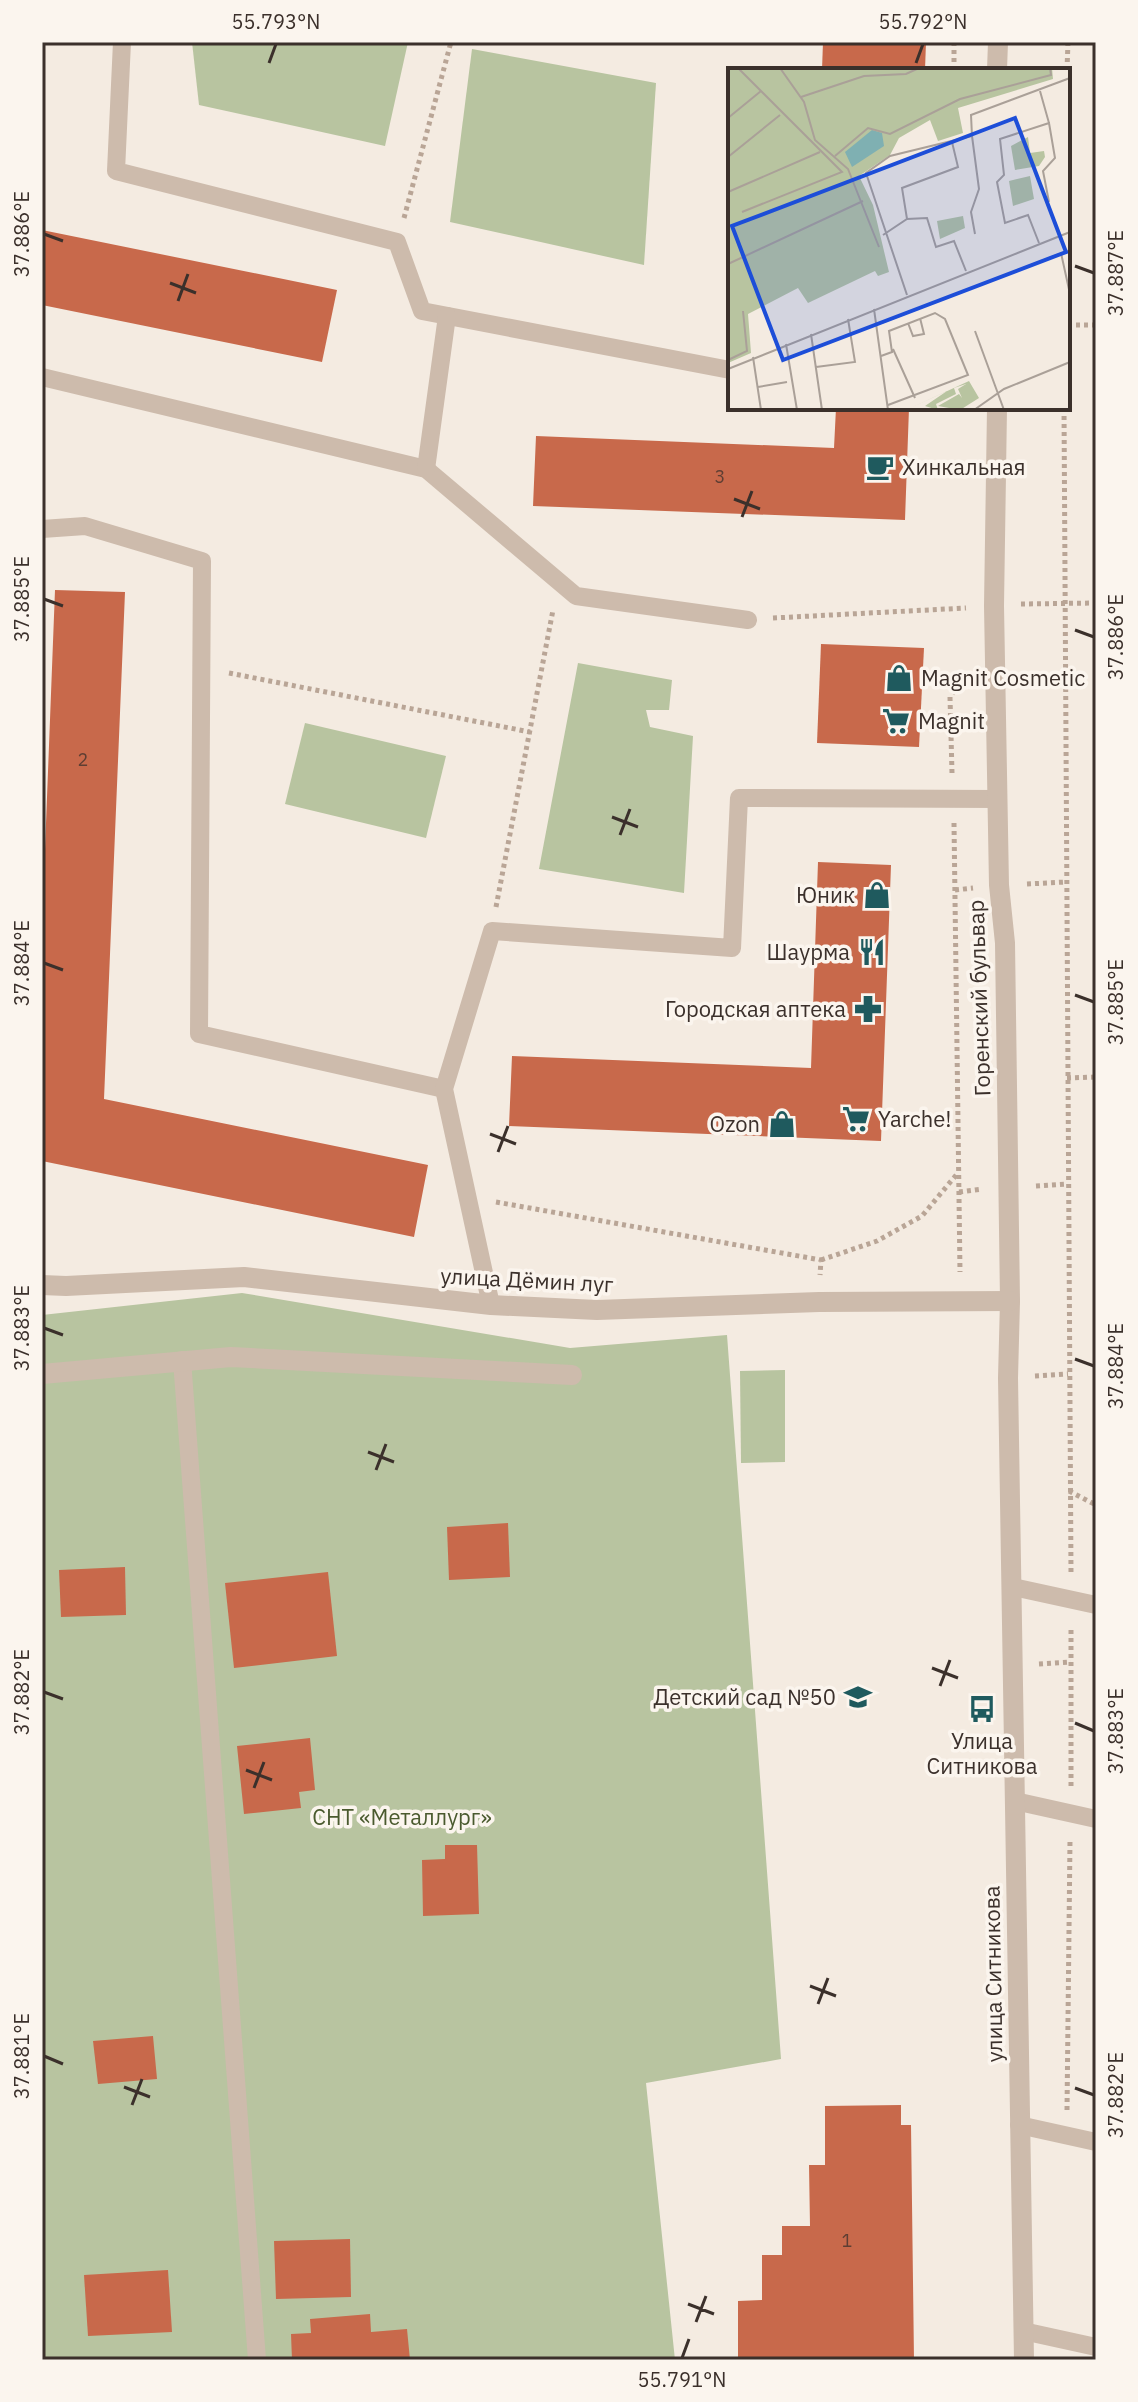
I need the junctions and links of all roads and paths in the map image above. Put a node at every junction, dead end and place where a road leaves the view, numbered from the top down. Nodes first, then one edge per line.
1 (122, 42) edge
2 (451, 42) edge
3 (954, 42) edge
4 (998, 42) edge
5 (1068, 42) edge
6 (954, 68) edge
7 (997, 68) edge
8 (1067, 68) edge
9 (397, 242) junction
10 (447, 316) junction
11 (1070, 325) edge
12 (1096, 325) edge
13 (728, 370) edge
14 (42, 377) edge
15 (997, 410) edge
16 (1064, 410) edge
17 (426, 469) junction
18 (42, 529) edge
19 (558, 582) junction
20 (963, 593) dead end
21 (1065, 603) junction
22 (1096, 603) edge
23 (1016, 604) dead end
24 (971, 607) dead end
25 (962, 609) junction
26 (748, 620) joint
27 (963, 623) dead end
28 (964, 665) dead end
29 (200, 667) junction
30 (530, 732) junction
31 (953, 799) junction
32 (998, 799) junction
33 (492, 931) junction
34 (1096, 1077) edge
35 (1067, 1078) junction
36 (444, 1089) junction
37 (958, 1174) junction
38 (1067, 1184) junction
39 (1031, 1186) dead end
40 (983, 1189) dead end
41 (959, 1192) junction
42 (467, 1197) junction
43 (821, 1260) junction
44 (960, 1272) dead end
45 (42, 1285) edge
46 (1010, 1301) junction
47 (819, 1302) junction
48 (491, 1305) junction
49 (182, 1360) junction
50 (42, 1374) edge
51 (572, 1375) dead end
52 (1069, 1491) junction
53 (1096, 1505) edge
54 (1071, 1572) dead end
55 (1013, 1587) junction
56 (1096, 1605) edge
57 (1071, 1627) dead end
58 (1015, 1801) junction
59 (1070, 1813) junction
60 (1096, 1819) edge
61 (1019, 2125) junction
62 (1067, 2136) junction
63 (1096, 2142) edge
64 (1023, 2331) junction
65 (1096, 2347) edge
66 (257, 2360) edge
67 (1024, 2360) edge

1 - 9 lane
2 - 9 path
3 - 6 path
4 - 7 street
5 - 8 path
9 - 10 lane
10 - 13 lane
10 - 17 lane
11 - 12 path
14 - 17 lane
15 - 32 street, Горенский бульвар
16 - 21 path
17 - 19 lane
18 - 29 lane
19 - 26 lane
19 - 30 path
20 - 25 path
21 - 22 path
21 - 23 path
21 - 35 path
24 - 25 path
25 - 26 path
25 - 27 path
28 - 31 path
29 - 30 path
29 - 36 lane
30 - 33 path
31 - 32 lane
31 - 33 lane
31 - 37 path
32 - 46 street, Горенский бульвар
33 - 36 lane
34 - 35 path
35 - 38 path
36 - 42 lane
37 - 41 path
37 - 43 path
38 - 39 path
38 - 52 path
40 - 41 path
41 - 44 path
42 - 43 path
42 - 48 lane
43 - 47 path
45 - 48 street, улица Дёмин луг
46 - 47 street, улица Дёмин луг
46 - 55 street, Горенский бульвар
47 - 48 street, улица Дёмин луг
49 - 50 street
49 - 51 street
49 - 66 lane
52 - 53 path
52 - 54 path
55 - 56 lane
55 - 58 street, улица Ситникова
57 - 59 path
58 - 59 lane
58 - 61 street, улица Ситникова
59 - 60 lane
59 - 62 path
61 - 62 lane
61 - 64 street, улица Ситникова
62 - 63 lane
64 - 65 lane
64 - 67 street, улица Ситникова

